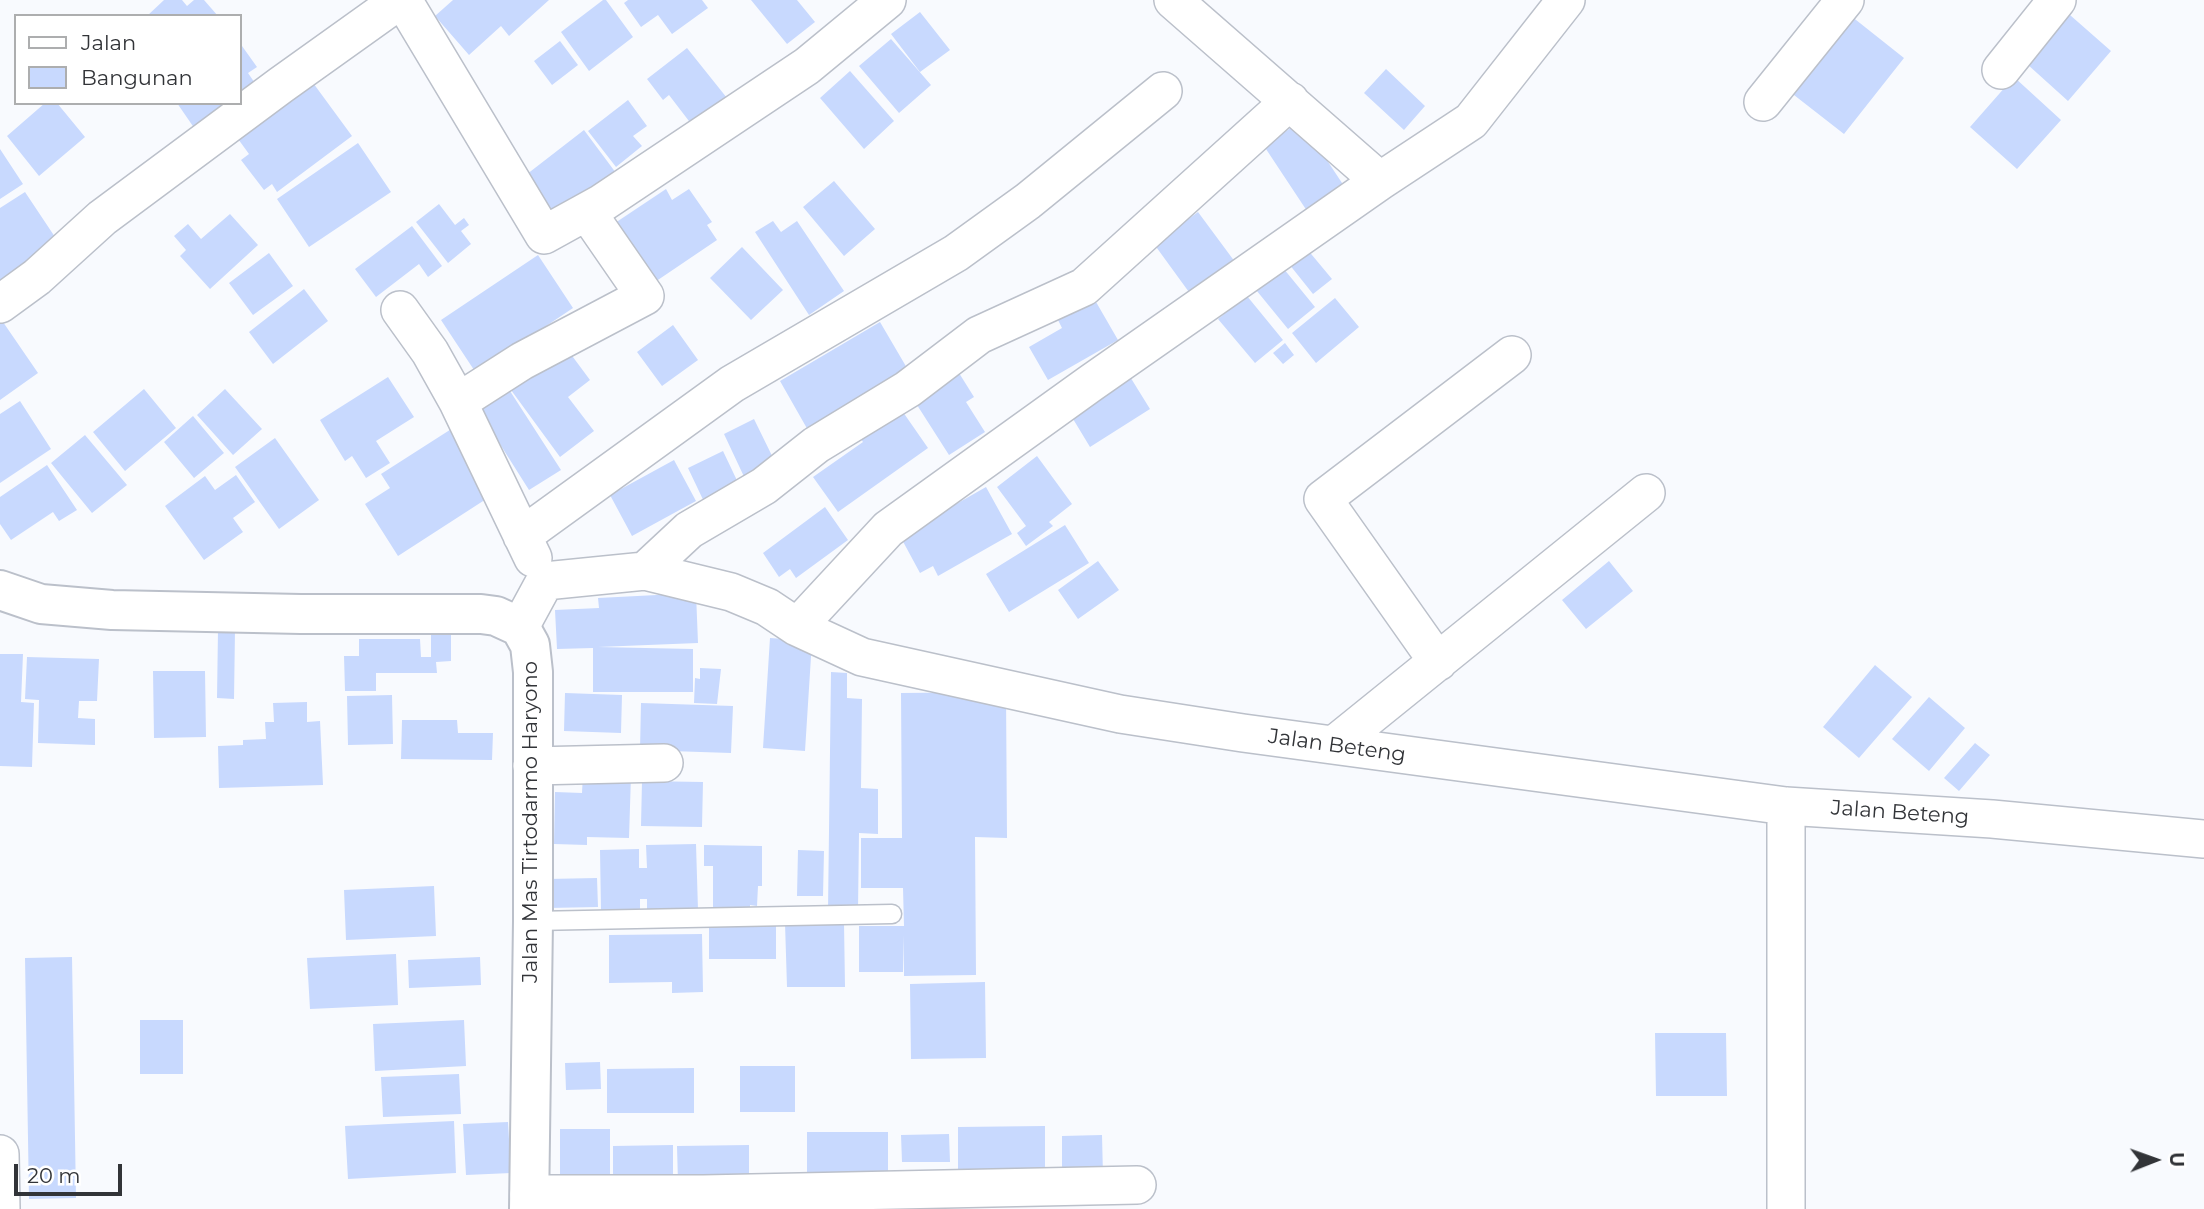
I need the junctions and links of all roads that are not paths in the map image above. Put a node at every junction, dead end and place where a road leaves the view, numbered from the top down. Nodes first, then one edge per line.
1 (401, 0) edge
2 (887, 0) edge
3 (1173, 0) edge
4 (1566, 0) edge
5 (1845, 0) edge
6 (2057, 0) edge
7 (2001, 70) dead end
8 (1163, 91) dead end
9 (1290, 101) junction
10 (1763, 102) dead end
11 (1380, 181) junction
12 (587, 212) junction
13 (0, 304) edge
14 (400, 310) dead end
15 (1511, 355) dead end
16 (458, 402) junction
17 (1646, 493) dead end
18 (522, 536) junction
19 (645, 571) junction
20 (545, 581) junction
21 (0, 590) edge
22 (520, 627) junction
23 (797, 627) junction
24 (1438, 662) junction
25 (1334, 745) junction
26 (664, 763) dead end
27 (532, 766) junction
28 (1787, 806) junction
29 (2204, 839) edge
30 (892, 914) dead end
31 (533, 921) junction
32 (0, 1154) edge
33 (1137, 1185) dead end
34 (703, 1201) edge
35 (529, 1202) edge
36 (1, 1209) edge
37 (1786, 1209) edge

1 - 12 street
1 - 13 street
2 - 12 street
3 - 9 street
4 - 11 street
5 - 10 street
6 - 7 street
8 - 18 street
9 - 11 street
9 - 19 street
11 - 23 street
12 - 16 street
14 - 16 street
15 - 24 street
16 - 18 street
17 - 24 street
18 - 20 street
19 - 20 street, Jalan Beteng
19 - 23 street, Jalan Beteng
20 - 22 street
21 - 22 street
22 - 27 street, Jalan Mas Tirtodarmo Haryono
23 - 25 street, Jalan Beteng
24 - 25 street
25 - 28 street, Jalan Beteng
26 - 27 street
27 - 31 street, Jalan Mas Tirtodarmo Haryono
28 - 29 street, Jalan Beteng
28 - 37 street
30 - 31 lane
31 - 35 street, Jalan Mas Tirtodarmo Haryono
32 - 36 street
33 - 34 street
34 - 35 street

